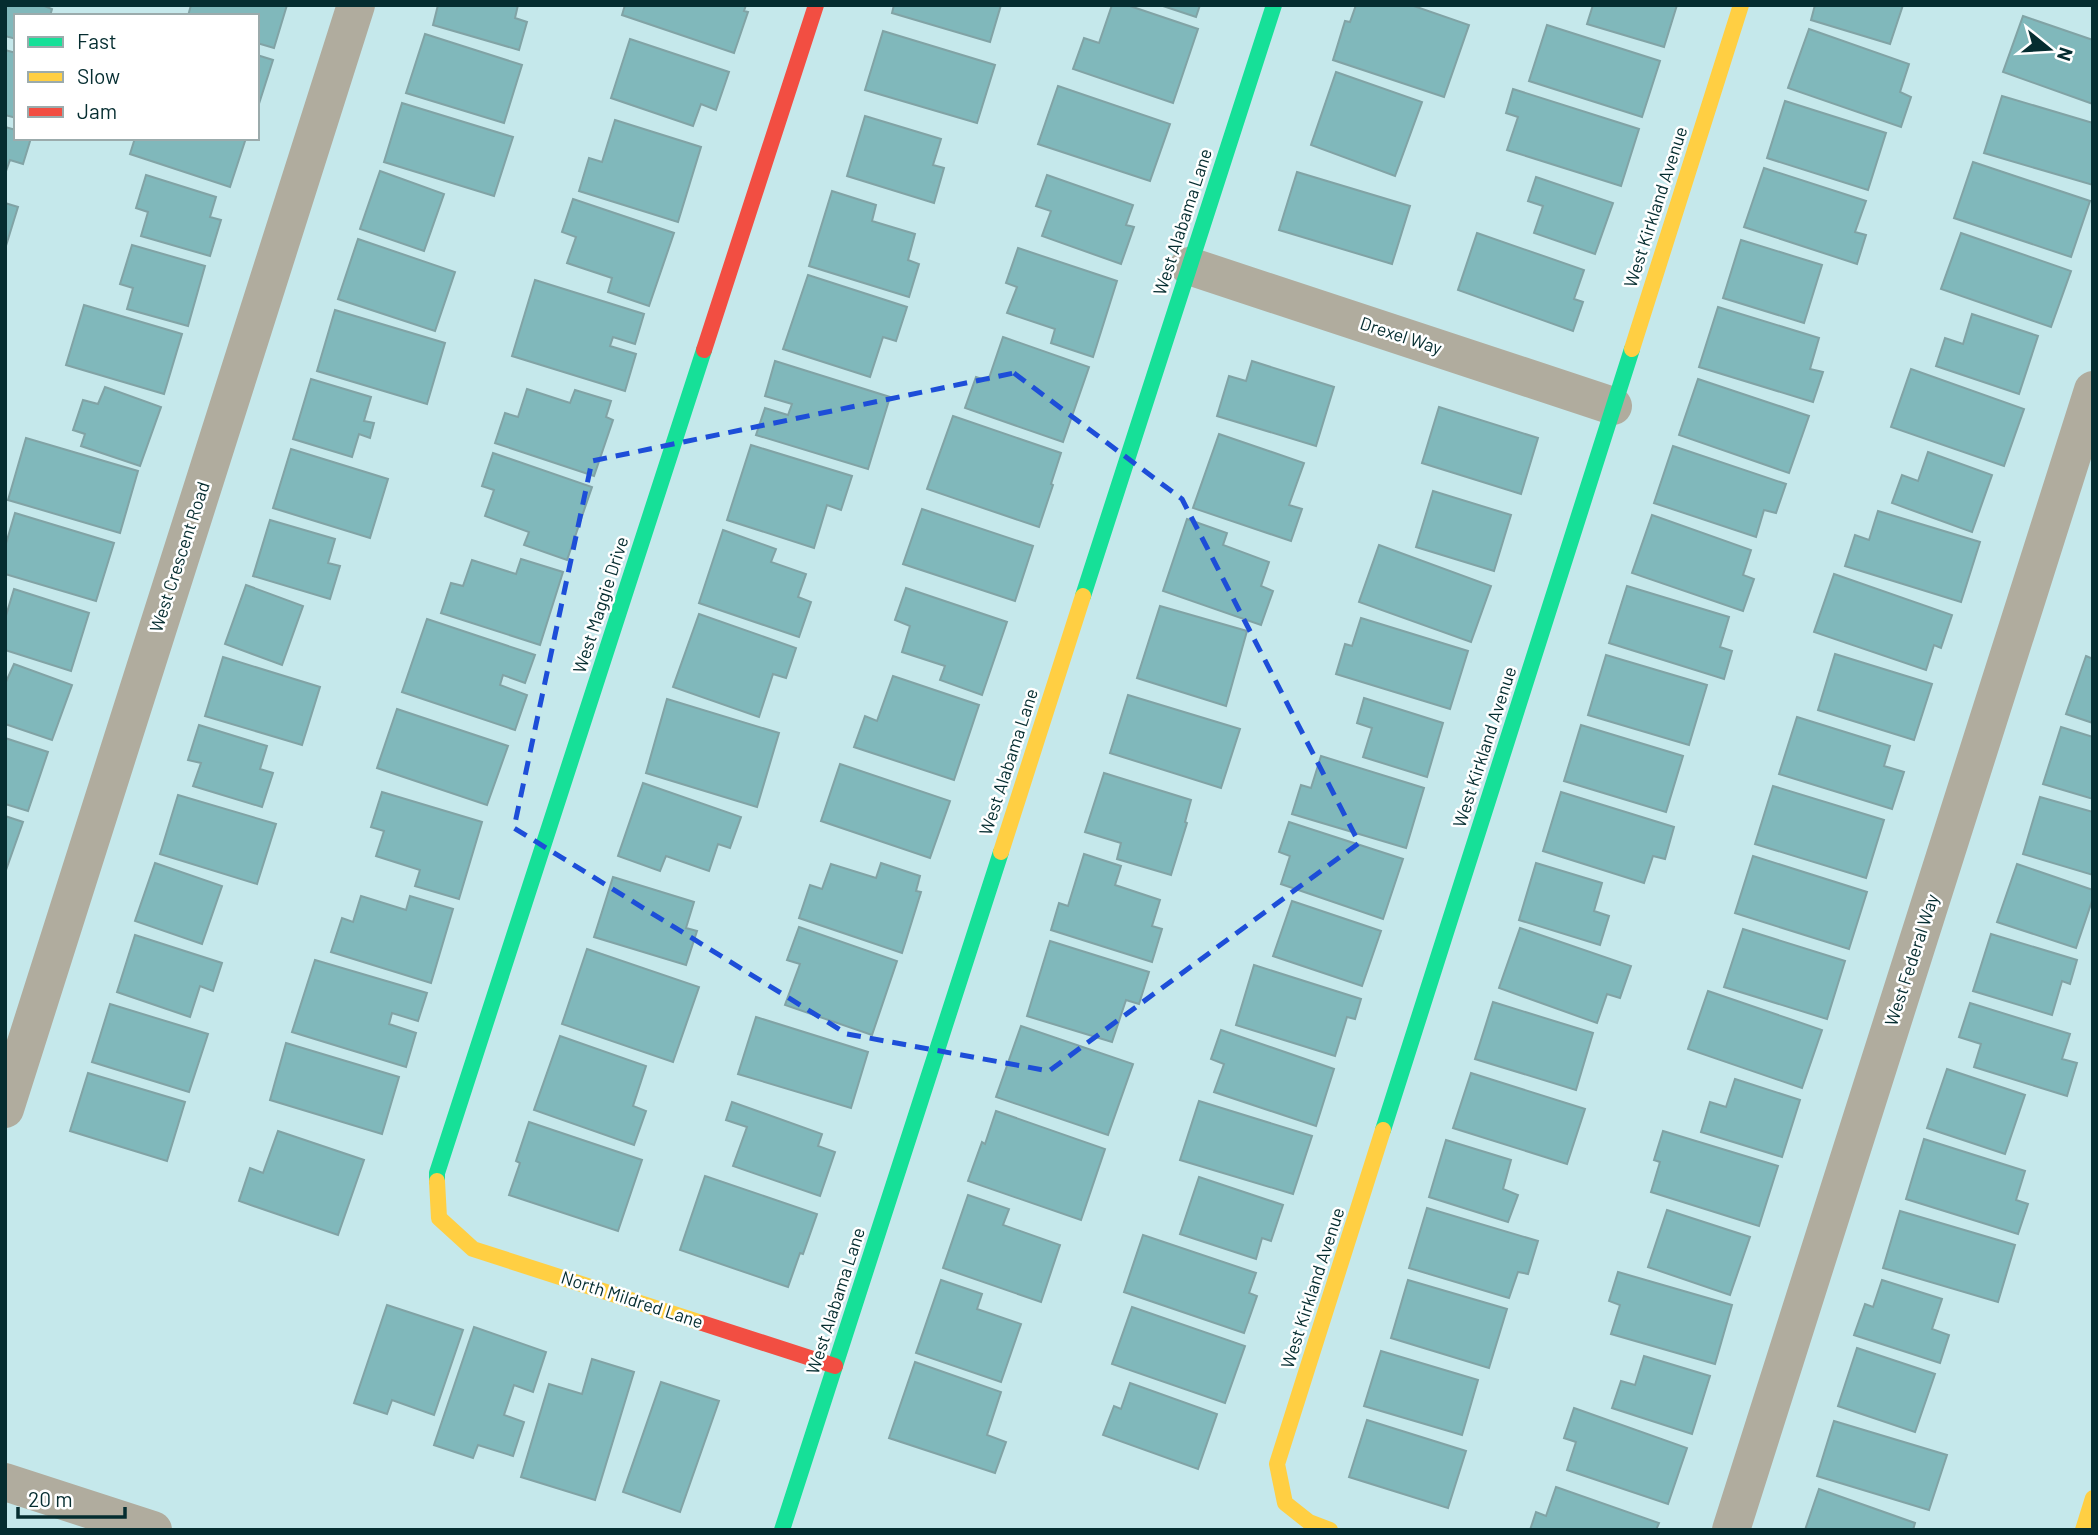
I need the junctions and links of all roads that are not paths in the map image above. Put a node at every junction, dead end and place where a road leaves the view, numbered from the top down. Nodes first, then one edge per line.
1 (356, 5) edge
2 (816, 5) edge
3 (1274, 5) edge
4 (1741, 5) edge
5 (1189, 266) junction
6 (2093, 390) edge
7 (1613, 407) junction
8 (6, 1105) edge
9 (439, 1218) joint
10 (835, 1366) junction
11 (5, 1482) edge
12 (2093, 1499) edge
13 (153, 1530) edge
14 (782, 1530) edge
15 (1331, 1530) edge
16 (1731, 1530) edge
17 (2083, 1530) edge

1 - 8 street, West Crescent Road
2 - 9 street, West Maggie Drive
3 - 5 street, West Alabama Lane
4 - 7 street, West Kirkland Avenue
5 - 7 street, Drexel Way
5 - 10 street, West Alabama Lane
6 - 16 street, West Federal Way
7 - 15 street, West Kirkland Avenue
9 - 10 street, North Mildred Lane
10 - 14 street, West Alabama Lane
11 - 13 street
12 - 17 street

